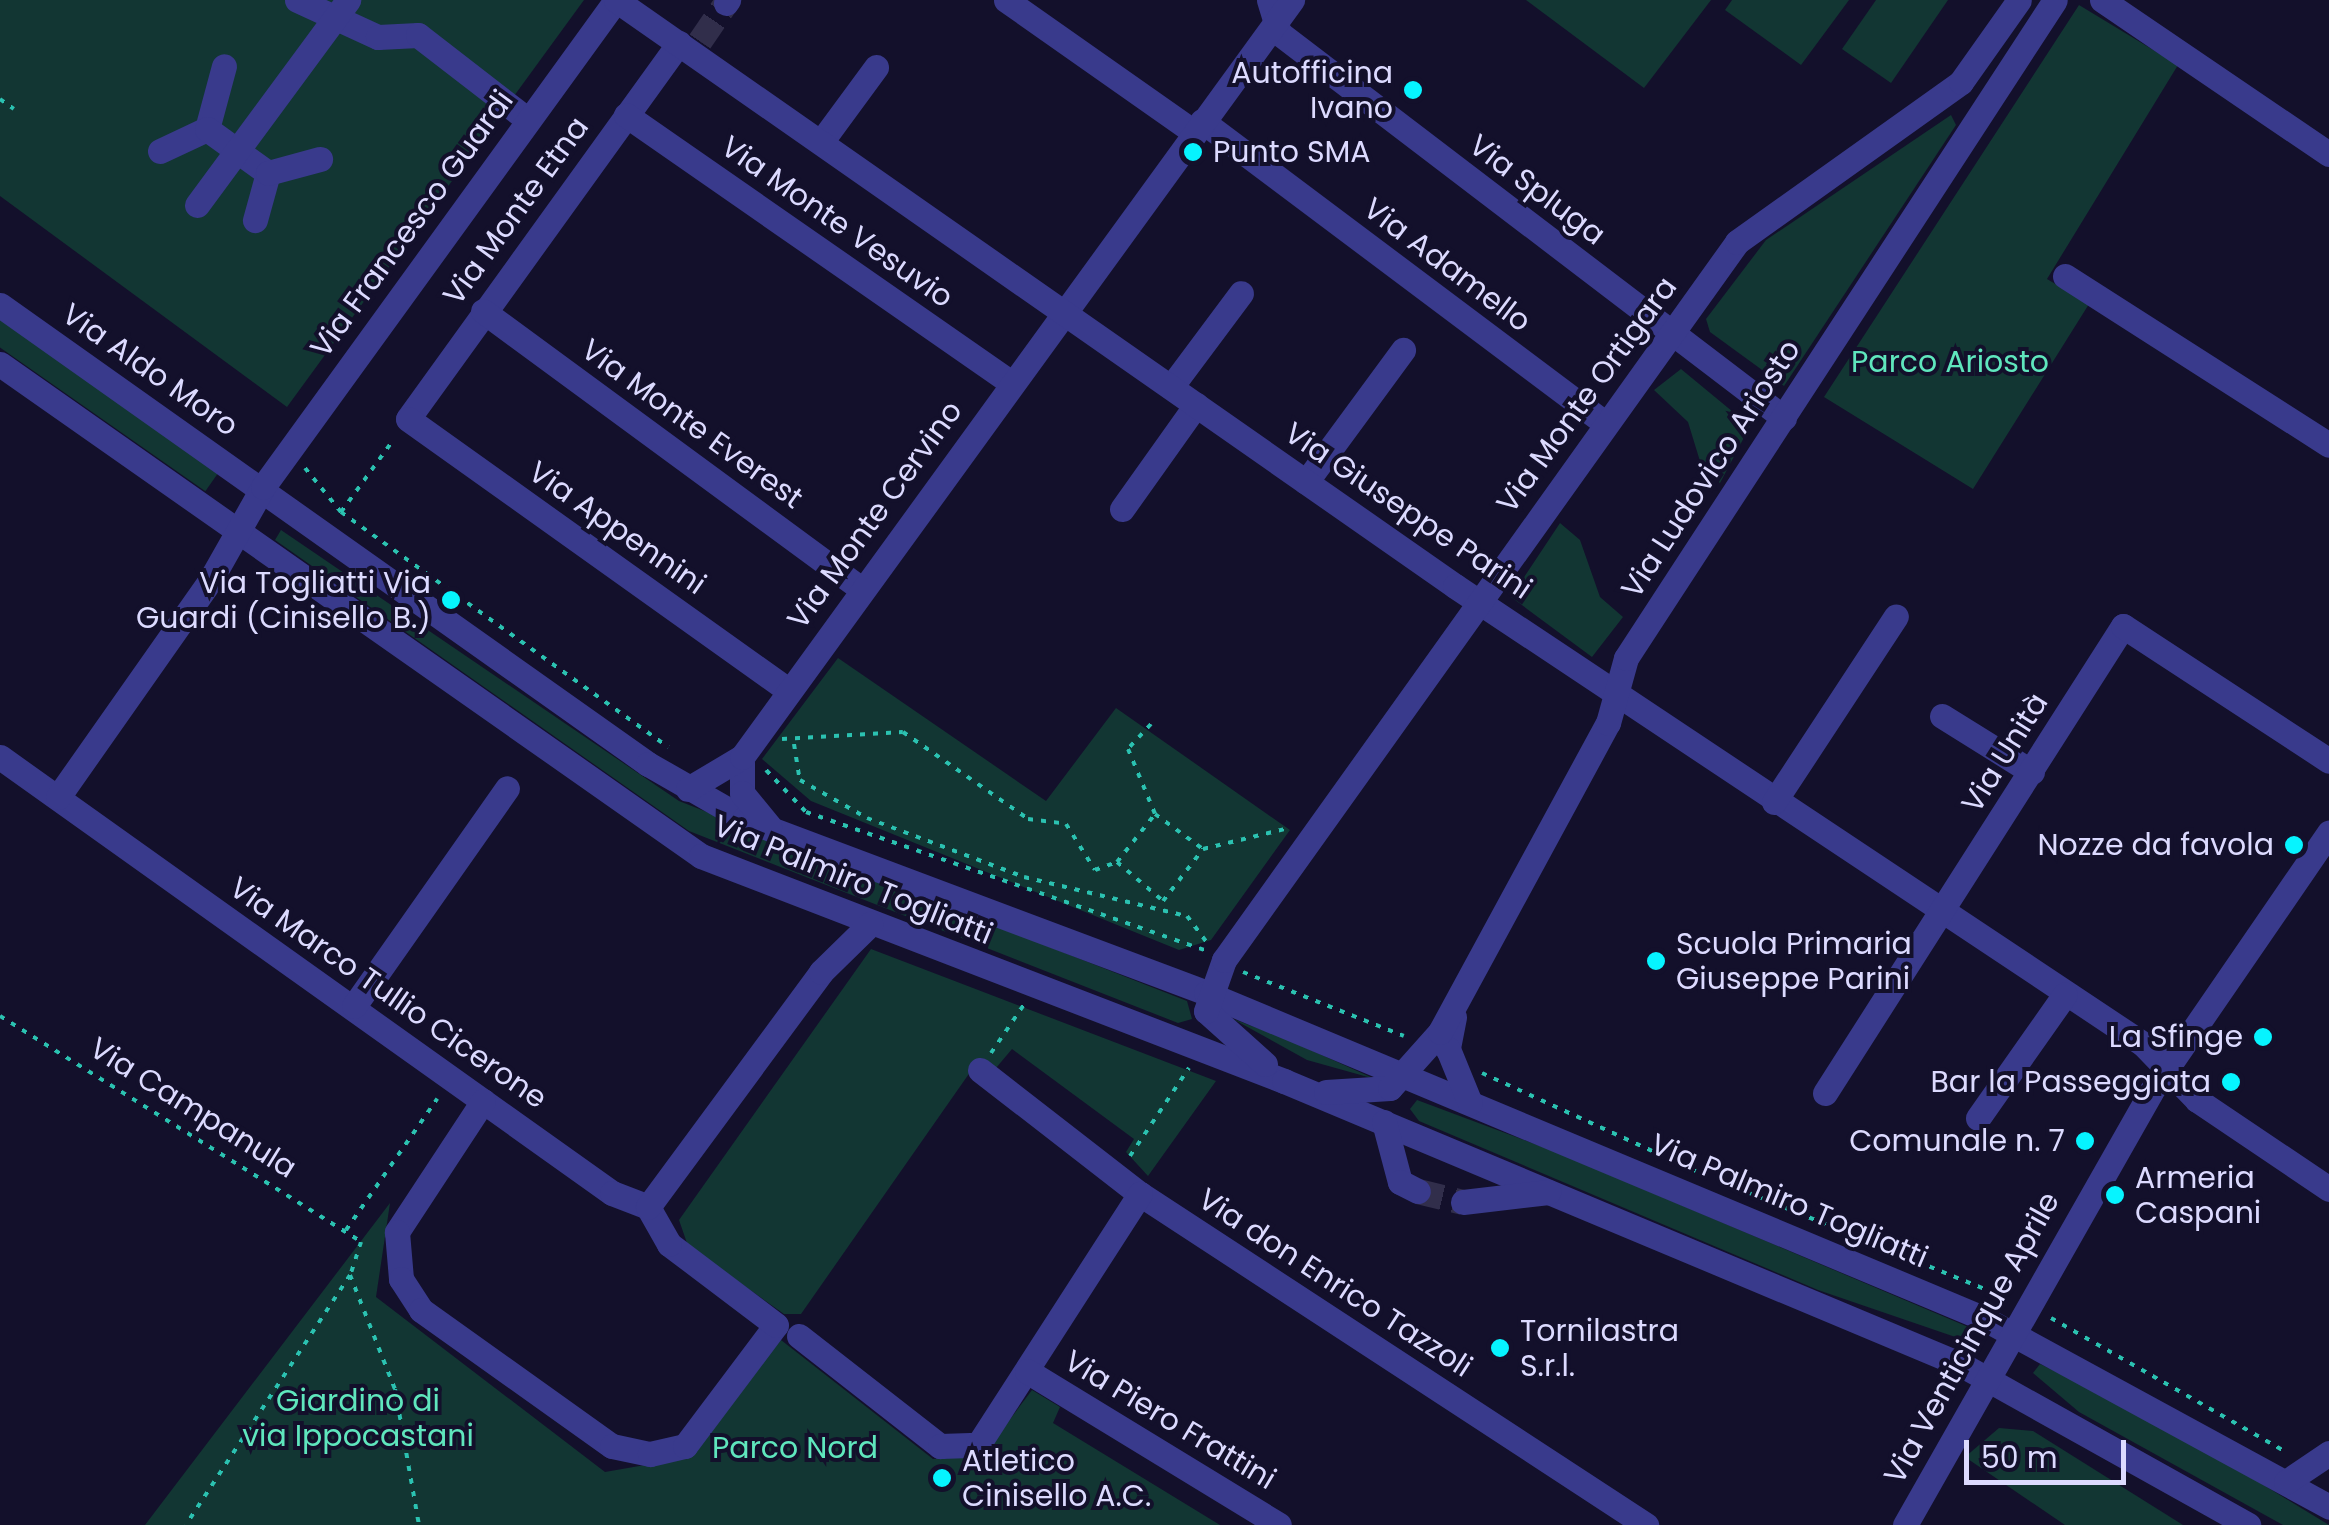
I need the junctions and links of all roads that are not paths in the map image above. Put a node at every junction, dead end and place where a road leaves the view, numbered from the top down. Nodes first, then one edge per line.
1 (296, 0) edge
2 (616, 0) edge
3 (1006, 0) edge
4 (2019, 0) edge
5 (2054, 0) edge
6 (2102, 0) edge
7 (1279, 6) edge
8 (341, 10) edge
9 (690, 45) junction
10 (224, 66) dead end
11 (876, 68) dead end
12 (626, 116) junction
13 (528, 120) junction
14 (1198, 126) junction
15 (207, 129) junction
16 (822, 142) junction
17 (160, 151) dead end
18 (237, 151) junction
19 (2329, 154) edge
20 (320, 159) dead end
21 (268, 173) junction
22 (197, 205) dead end
23 (255, 220) dead end
24 (2064, 276) dead end
25 (1241, 293) dead end
26 (0, 305) edge
27 (1062, 311) junction
28 (483, 312) junction
29 (1671, 334) junction
30 (1402, 350) dead end
31 (0, 364) edge
32 (1011, 382) junction
33 (1171, 387) junction
34 (1196, 404) junction
35 (408, 418) joint
36 (1784, 418) junction
37 (1606, 424) junction
38 (2329, 444) edge
39 (1306, 482) junction
40 (262, 488) junction
41 (1122, 508) dead end
42 (237, 535) junction
43 (862, 589) junction
44 (1479, 602) junction
45 (1896, 616) dead end
46 (789, 691) junction
47 (1615, 694) junction
48 (1942, 716) dead end
49 (0, 757) edge
50 (742, 757) junction
51 (2329, 761) edge
52 (2032, 772) junction
53 (507, 788) dead end
54 (688, 789) junction
55 (58, 798) junction
56 (1774, 802) junction
57 (2329, 833) edge
58 (778, 834) junction
59 (1940, 914) junction
60 (870, 924) junction
61 (1206, 993) junction
62 (1462, 993) junction
63 (2065, 994) junction
64 (354, 1006) junction
65 (2168, 1067) junction
66 (980, 1070) road end
67 (1404, 1076) junction
68 (1284, 1081) junction
69 (1311, 1092) junction
70 (1825, 1093) dead end
71 (484, 1101) junction
72 (1470, 1103) junction
73 (1978, 1118) dead end
74 (1384, 1122) junction
75 (2329, 1189) edge
76 (1418, 1191) tunnel mouth
77 (1548, 1192) junction
78 (1140, 1194) junction
79 (1463, 1202) tunnel mouth
80 (648, 1207) junction
81 (2011, 1330) junction
82 (799, 1336) dead end
83 (1027, 1371) junction
84 (1986, 1378) junction
85 (2321, 1460) edge
86 (2286, 1482) junction
87 (2329, 1507) edge
88 (1279, 1525) edge
89 (1646, 1525) edge
90 (1904, 1525) edge
91 (2248, 1525) edge

1 - 8 street
2 - 9 street, Via Giuseppe Parini
2 - 13 street, Via Francesco Guardi
3 - 14 street, Via Adamello
4 - 29 street, Via Monte Ortigara
5 - 36 street, Via Ludovico Ariosto
6 - 19 street
7 - 14 street, Via Monte Cervino
7 - 29 street, Via Spluga
8 - 13 street
8 - 18 street
9 - 12 street, Via Monte Etna
9 - 16 street, Via Giuseppe Parini
10 - 15 street
11 - 16 street
12 - 28 street, Via Monte Etna
12 - 32 street, Via Monte Vesuvio
13 - 40 street, Via Francesco Guardi
14 - 27 street, Via Monte Cervino
14 - 37 street, Via Adamello
15 - 17 street
15 - 18 street
16 - 27 street, Via Giuseppe Parini
18 - 21 street
18 - 22 street
20 - 21 street
21 - 23 street
24 - 38 street
25 - 33 street
26 - 40 street, Via Aldo Moro
27 - 32 street, Via Monte Cervino
27 - 33 street, Via Giuseppe Parini
28 - 35 street, Via Monte Etna
28 - 43 street, Via Monte Everest
29 - 36 street, Via Spluga
29 - 37 street, Via Monte Ortigara
30 - 39 street
31 - 42 street
32 - 43 street, Via Monte Cervino
33 - 34 street, Via Giuseppe Parini
34 - 39 street, Via Giuseppe Parini
34 - 41 street
35 - 46 street, Via Appennini
36 - 47 street, Via Ludovico Ariosto
37 - 44 street, Via Monte Ortigara
39 - 44 street, Via Giuseppe Parini
40 - 42 street, Via Francesco Guardi
40 - 54 street, Via Palmiro Togliatti
42 - 55 street
42 - 60 street, Via Palmiro Togliatti
43 - 46 street, Via Monte Cervino
44 - 47 street, Via Giuseppe Parini
44 - 61 street, Via Monte Ortigara
45 - 56 street
46 - 50 street, Via Monte Cervino
47 - 56 street, Via Giuseppe Parini
47 - 62 street, Via Ludovico Ariosto
48 - 52 street
49 - 55 street, Via Marco Tullio Cicerone
50 - 54 street
50 - 58 street
51 - 52 street, Via Unità
52 - 59 street, Via Unità
53 - 64 street
54 - 58 street, Via Palmiro Togliatti
55 - 64 street, Via Marco Tullio Cicerone
56 - 59 street, Via Giuseppe Parini
57 - 65 street, Via Venticinque Aprile
58 - 61 street, Via Palmiro Togliatti
59 - 63 street, Via Giuseppe Parini
59 - 70 street, Via Unità
60 - 68 street, Via Palmiro Togliatti
60 - 80 street
61 - 67 street, Via Palmiro Togliatti
61 - 68 street, Via Palmiro Togliatti
62 - 67 street, Via Ludovico Ariosto
62 - 72 street, Via Ludovico Ariosto
63 - 65 street, Via Giuseppe Parini
63 - 73 street
64 - 71 street, Via Marco Tullio Cicerone
65 - 75 street, Via Giuseppe Parini
65 - 81 street, Via Venticinque Aprile
66 - 78 street, Via don Enrico Tazzoli
67 - 69 street
67 - 72 street, Via Palmiro Togliatti
68 - 69 street, Via Palmiro Togliatti
69 - 74 street, Via Palmiro Togliatti
71 - 80 street, Via Marco Tullio Cicerone
71 - 80 street
72 - 81 street, Via Palmiro Togliatti
74 - 76 street
74 - 77 street, Via Palmiro Togliatti
77 - 79 street
77 - 84 street, Via Palmiro Togliatti
78 - 83 street
78 - 89 street, Via don Enrico Tazzoli
81 - 84 street, Via Venticinque Aprile
81 - 86 street, Via Palmiro Togliatti
82 - 83 street
83 - 88 street, Via Piero Frattini
84 - 90 street, Via Venticinque Aprile
84 - 91 street, Via Palmiro Togliatti
85 - 86 street
86 - 87 street, Via Palmiro Togliatti

